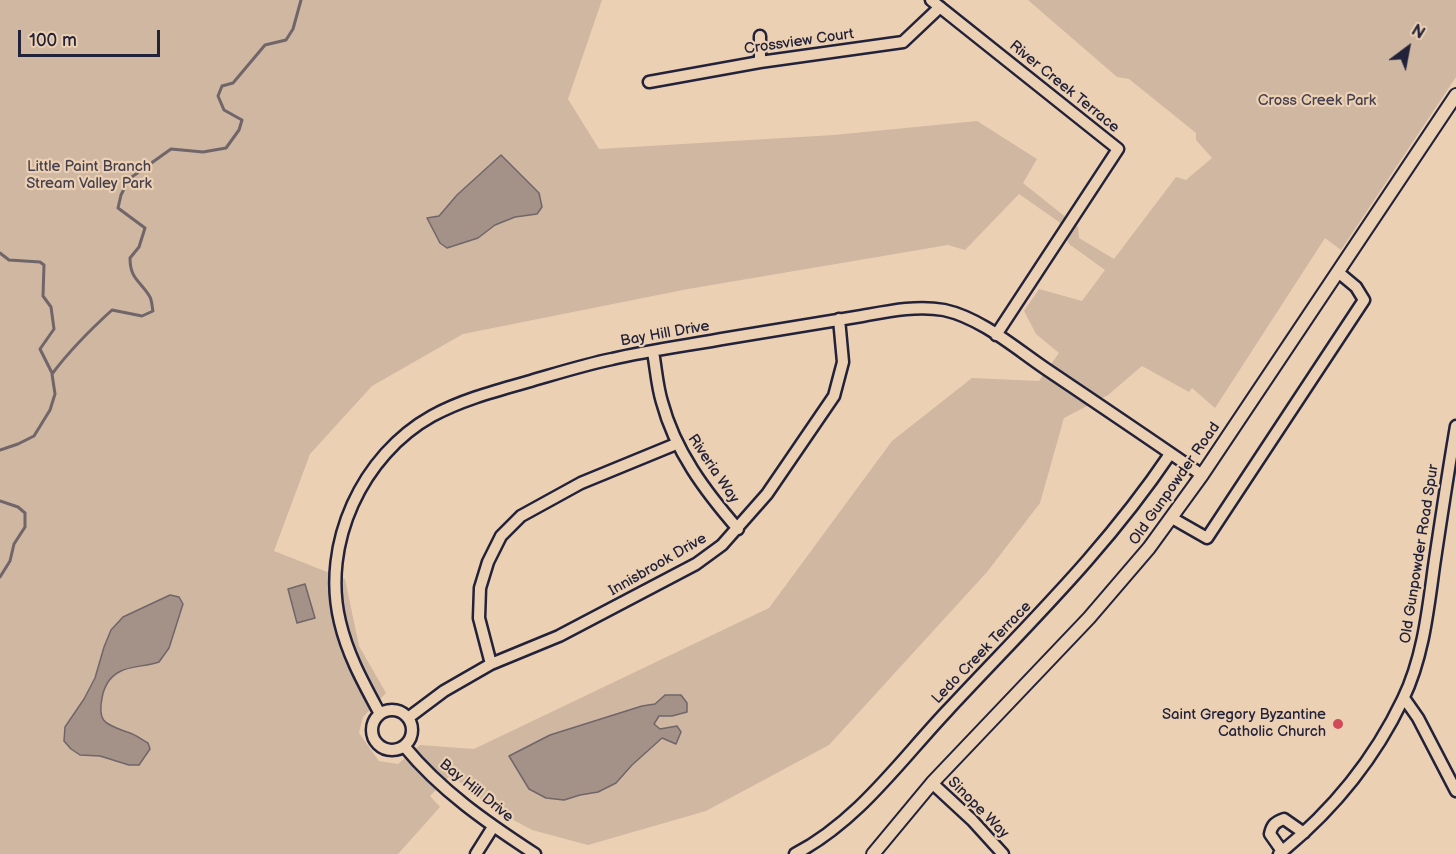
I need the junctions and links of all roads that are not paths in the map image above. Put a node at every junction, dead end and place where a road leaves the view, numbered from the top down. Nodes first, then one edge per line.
1 (935, 3) edge
2 (760, 36) dead end
3 (760, 62) junction
4 (649, 82) dead end
5 (1456, 95) edge
6 (1338, 272) junction
7 (840, 319) junction
8 (996, 335) junction
9 (653, 352) junction
10 (1456, 426) edge
11 (676, 444) junction
12 (1170, 454) junction
13 (1202, 475) junction
14 (1172, 518) junction
15 (738, 529) junction
16 (491, 664) junction
17 (1404, 698) junction
18 (380, 714) junction
19 (408, 718) junction
20 (404, 746) junction
21 (932, 783) junction
22 (1456, 791) edge
23 (494, 827) junction
24 (1304, 833) junction
25 (1280, 853) edge
26 (476, 854) edge
27 (535, 854) edge
28 (795, 854) edge
29 (873, 854) edge
30 (1003, 854) edge

1 - 3 street, Crossview Court
1 - 8 street, River Creek Terrace
2 - 3 street
3 - 4 street, Crossview Court
5 - 6 main road, Old Gunpowder Road
6 - 13 main road, Old Gunpowder Road
6 - 14 street
7 - 8 street, Bay Hill Drive
7 - 9 street, Bay Hill Drive
7 - 15 street, Innisbrook Drive
8 - 12 street, Bay Hill Drive
9 - 11 street, Riveria Way
9 - 18 street, Bay Hill Drive
10 - 17 street, Old Gunpowder Road Spur
11 - 15 street, Riveria Way
11 - 16 street
12 - 13 street, Bay Hill Drive
12 - 28 street, Ledo Creek Terrace
13 - 14 main road, Old Gunpowder Road
14 - 21 main road, Old Gunpowder Road
15 - 16 street, Innisbrook Drive
16 - 19 street, Innisbrook Drive
17 - 22 street
17 - 24 street, Old Gunpowder Road Spur
18 - 19 street
18 - 20 street
19 - 20 street
20 - 23 street, Bay Hill Drive
21 - 29 main road, Old Gunpowder Road
21 - 30 street, Sinope Way
23 - 26 street
23 - 27 street, Bay Hill Drive
24 - 25 street, Old Gunpowder Road Spur
24 - 25 street

